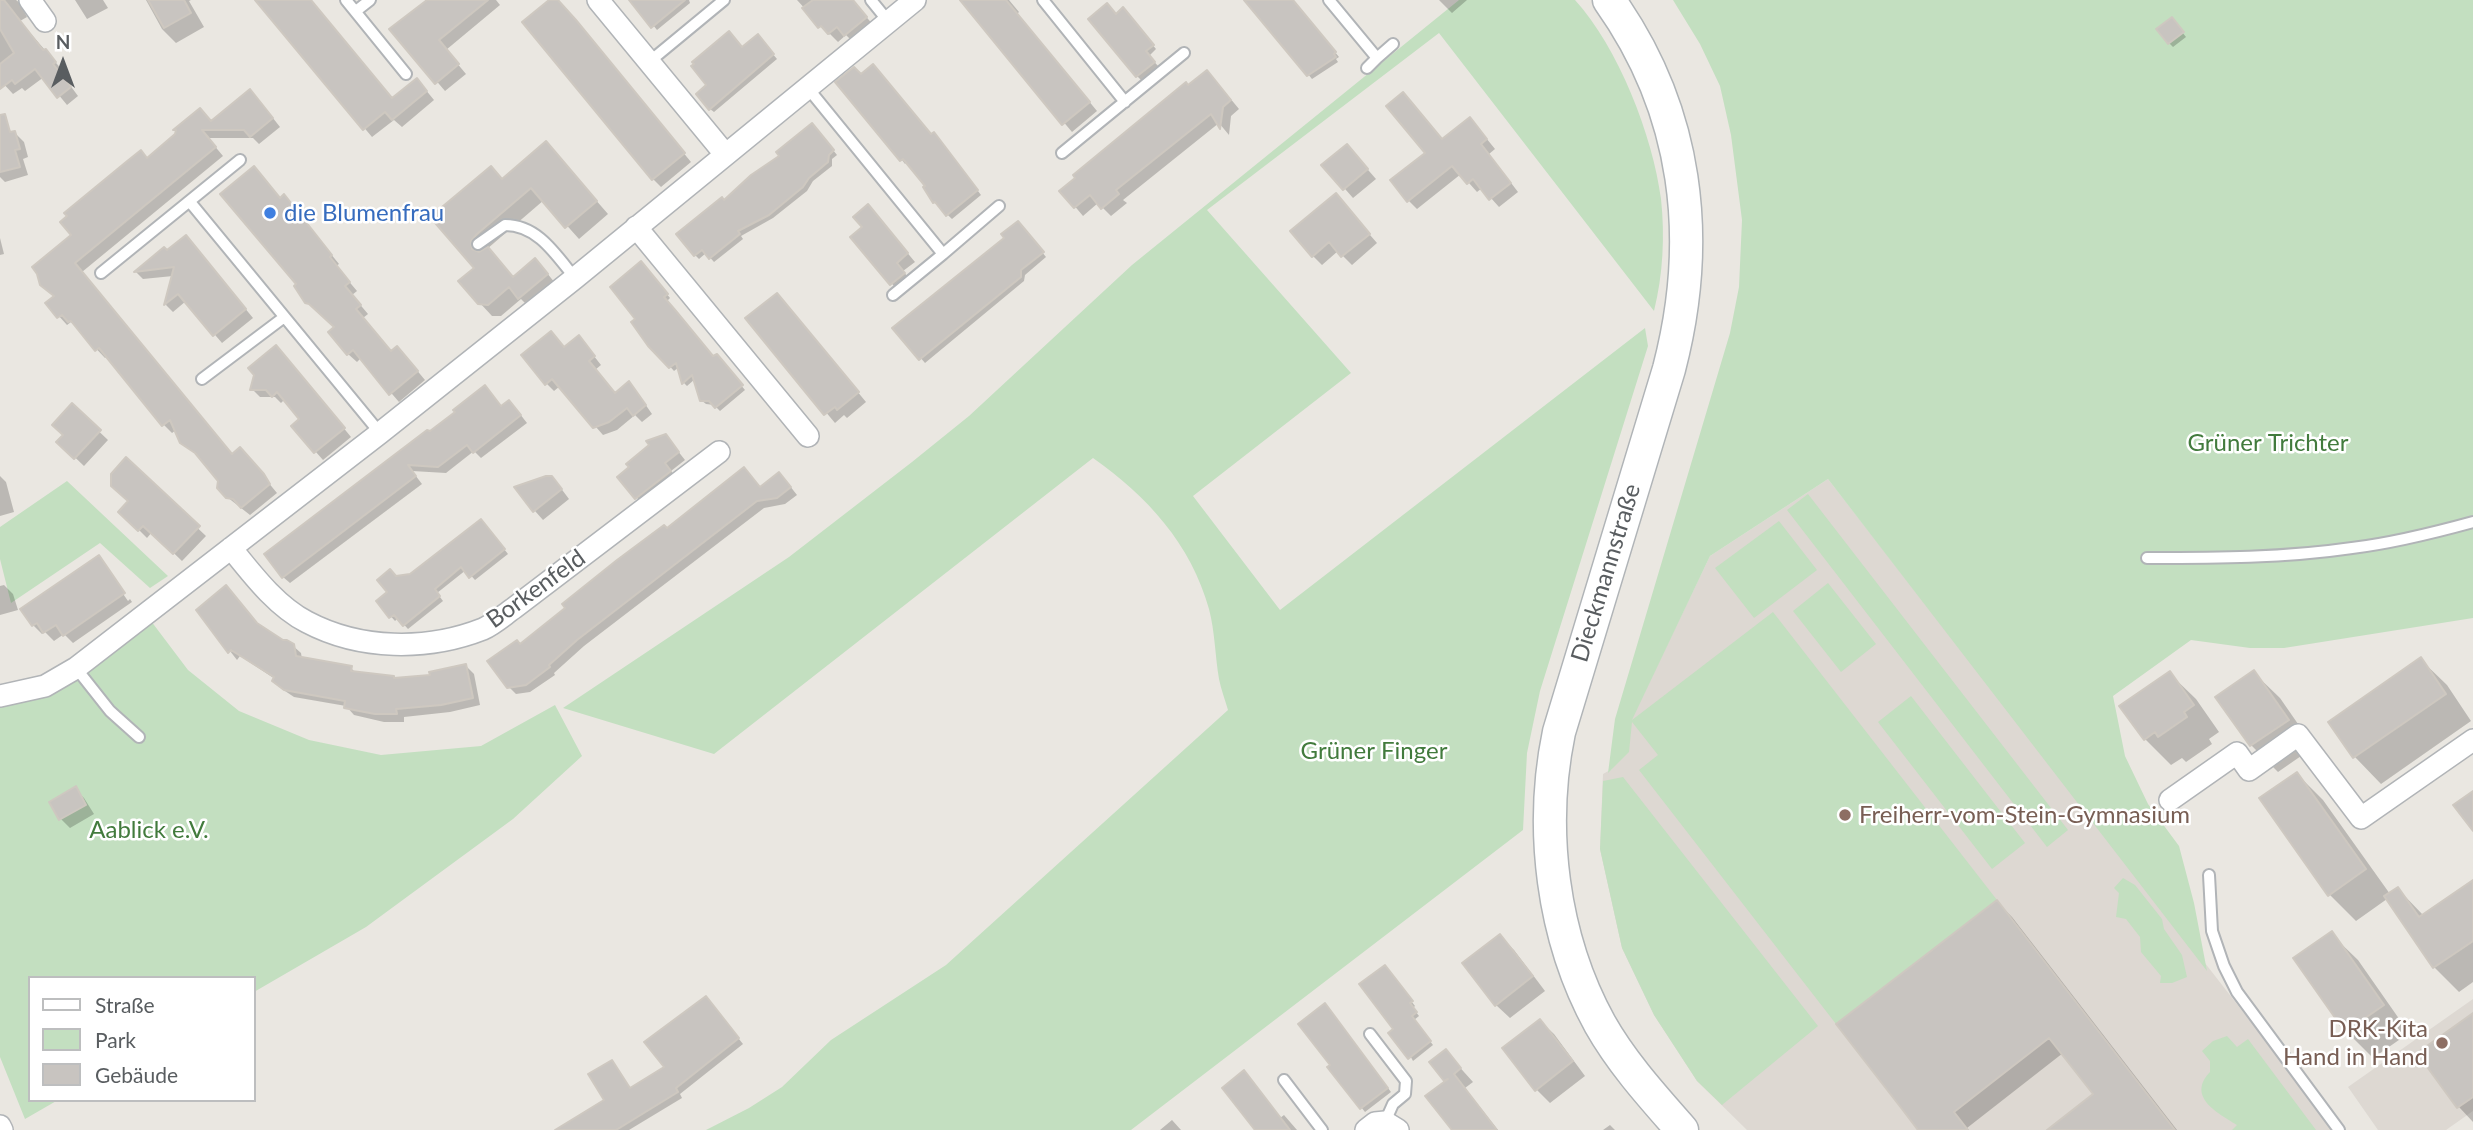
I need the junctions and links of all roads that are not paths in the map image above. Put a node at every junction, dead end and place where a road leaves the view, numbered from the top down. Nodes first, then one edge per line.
1 (30, 0) edge
2 (346, 0) edge
3 (370, 0) edge
4 (598, 0) edge
5 (724, 0) edge
6 (871, 0) edge
7 (914, 0) edge
8 (1044, 0) edge
9 (1329, 0) edge
10 (1609, 0) edge
11 (1635, 0) edge
12 (356, 11) junction
13 (45, 21) dead end
14 (888, 21) junction
15 (1393, 44) dead end
16 (1184, 53) dead end
17 (1377, 58) junction
18 (649, 62) junction
19 (1367, 68) dead end
20 (406, 74) dead end
21 (807, 88) junction
22 (1125, 102) junction
23 (1062, 153) dead end
24 (725, 154) junction
25 (240, 160) dead end
26 (190, 202) junction
27 (999, 206) dead end
28 (636, 228) junction
29 (478, 244) dead end
30 (943, 254) junction
31 (101, 273) dead end
32 (575, 278) junction
33 (893, 295) dead end
34 (283, 318) junction
35 (202, 379) dead end
36 (380, 433) junction
37 (808, 436) dead end
38 (719, 452) dead end
39 (2473, 522) edge
40 (231, 548) junction
41 (2147, 558) dead end
42 (76, 668) junction
43 (0, 696) edge
44 (139, 737) dead end
45 (2473, 740) edge
46 (2170, 800) dead end
47 (2209, 875) dead end
48 (1370, 1034) dead end
49 (1284, 1080) dead end
50 (1383, 1127) edge
51 (1322, 1130) edge
52 (1682, 1130) edge
53 (1707, 1130) edge
54 (2339, 1130) edge

1 - 13 street
2 - 12 lane
3 - 12 lane
4 - 18 street
5 - 18 lane
6 - 14 lane
7 - 14 street
8 - 22 lane
9 - 17 lane
10 - 52 street, Dieckmannstraße
11 - 53 street, Dieckmannstraße
12 - 20 lane
14 - 21 street
15 - 17 lane
16 - 22 lane
17 - 19 lane
18 - 24 street
21 - 24 street
21 - 30 lane
22 - 23 lane
24 - 28 street
25 - 26 lane
26 - 31 lane
26 - 34 lane
27 - 30 lane
28 - 32 street
28 - 37 street
29 - 32 lane
30 - 33 lane
32 - 36 street
34 - 35 lane
34 - 36 lane
36 - 40 street
38 - 40 street, Borkenfeld
39 - 41 lane
40 - 42 street
42 - 43 street
42 - 44 lane
45 - 46 street
47 - 54 lane
48 - 50 lane
49 - 51 lane

